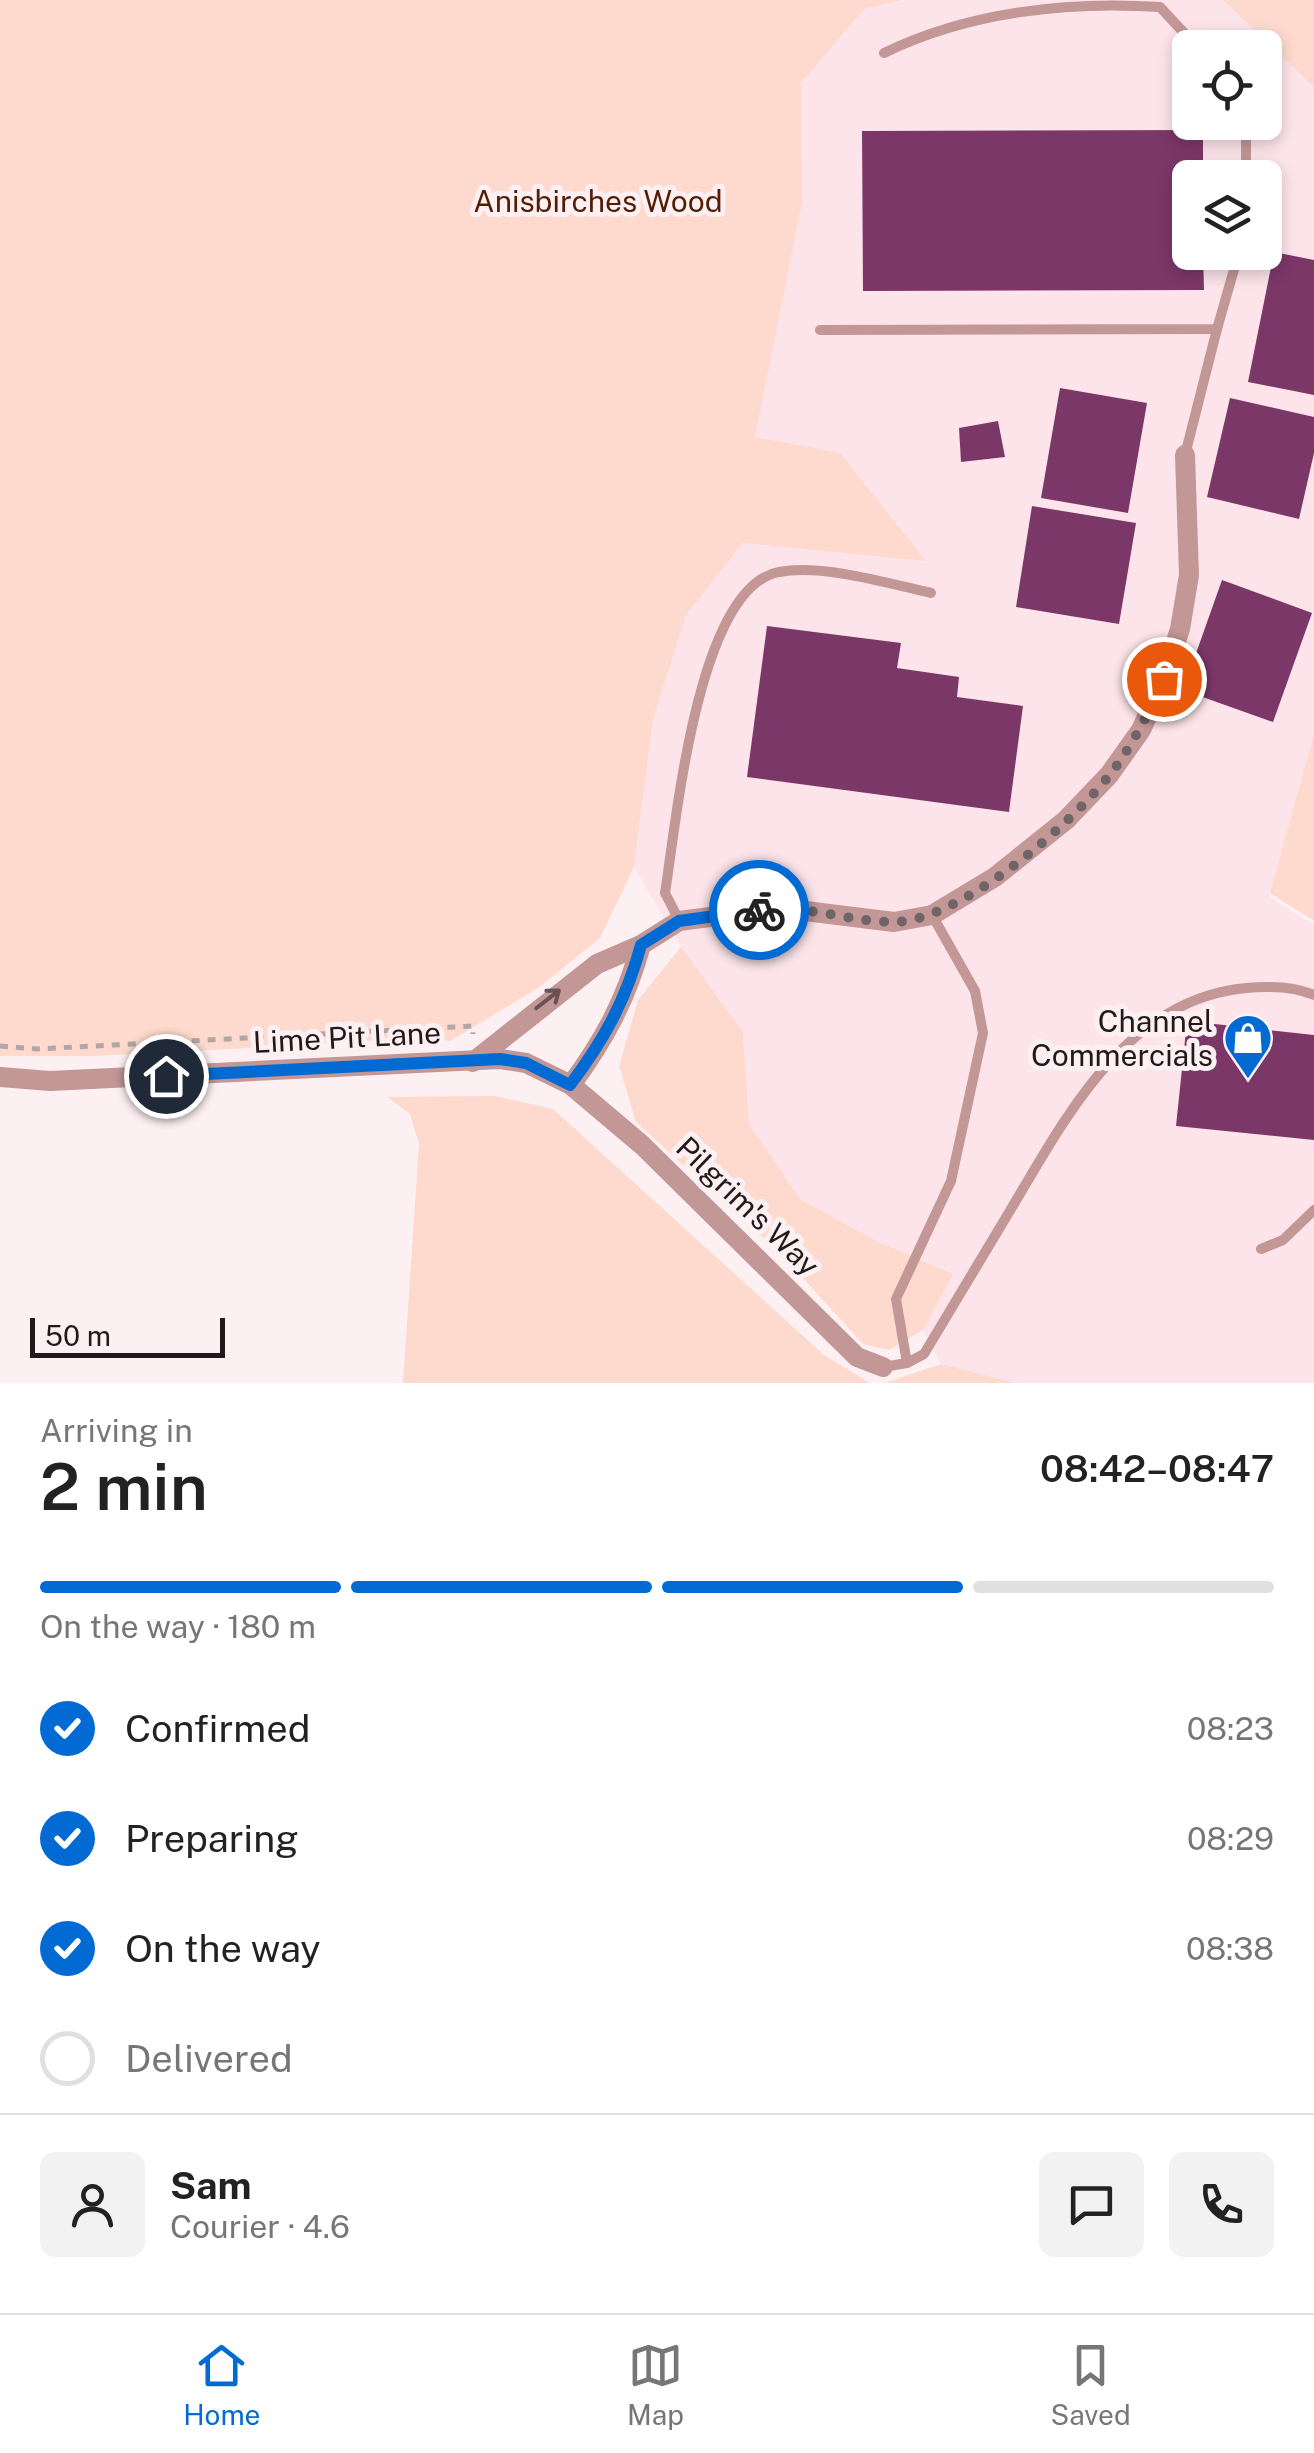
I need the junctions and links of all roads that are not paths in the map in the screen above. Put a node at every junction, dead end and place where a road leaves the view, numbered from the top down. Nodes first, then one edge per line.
1 (1181, 30) edge
2 (884, 53) dead end
3 (1234, 270) edge
4 (1217, 329) junction
5 (820, 330) dead end
6 (1185, 455) joint
7 (931, 593) dead end
8 (932, 916) junction
9 (679, 921) junction
10 (641, 945) junction
11 (1314, 995) edge
12 (472, 1062) junction
13 (0, 1076) edge
14 (570, 1085) junction
15 (1314, 1210) edge
16 (1261, 1250) dead end
17 (906, 1363) junction
18 (884, 1368) joint

1 - 2 lane
3 - 4 lane
4 - 5 lane
4 - 6 lane
6 - 8 street
7 - 9 lane
8 - 9 street
8 - 17 lane
9 - 10 street
12 -> 10 street
10 - 14 street
11 - 17 lane
12 - 13 street, Lime Pit Lane
12 - 14 street, Lime Pit Lane
14 - 18 street, Pilgrim's Way
15 - 16 lane
17 - 18 lane

